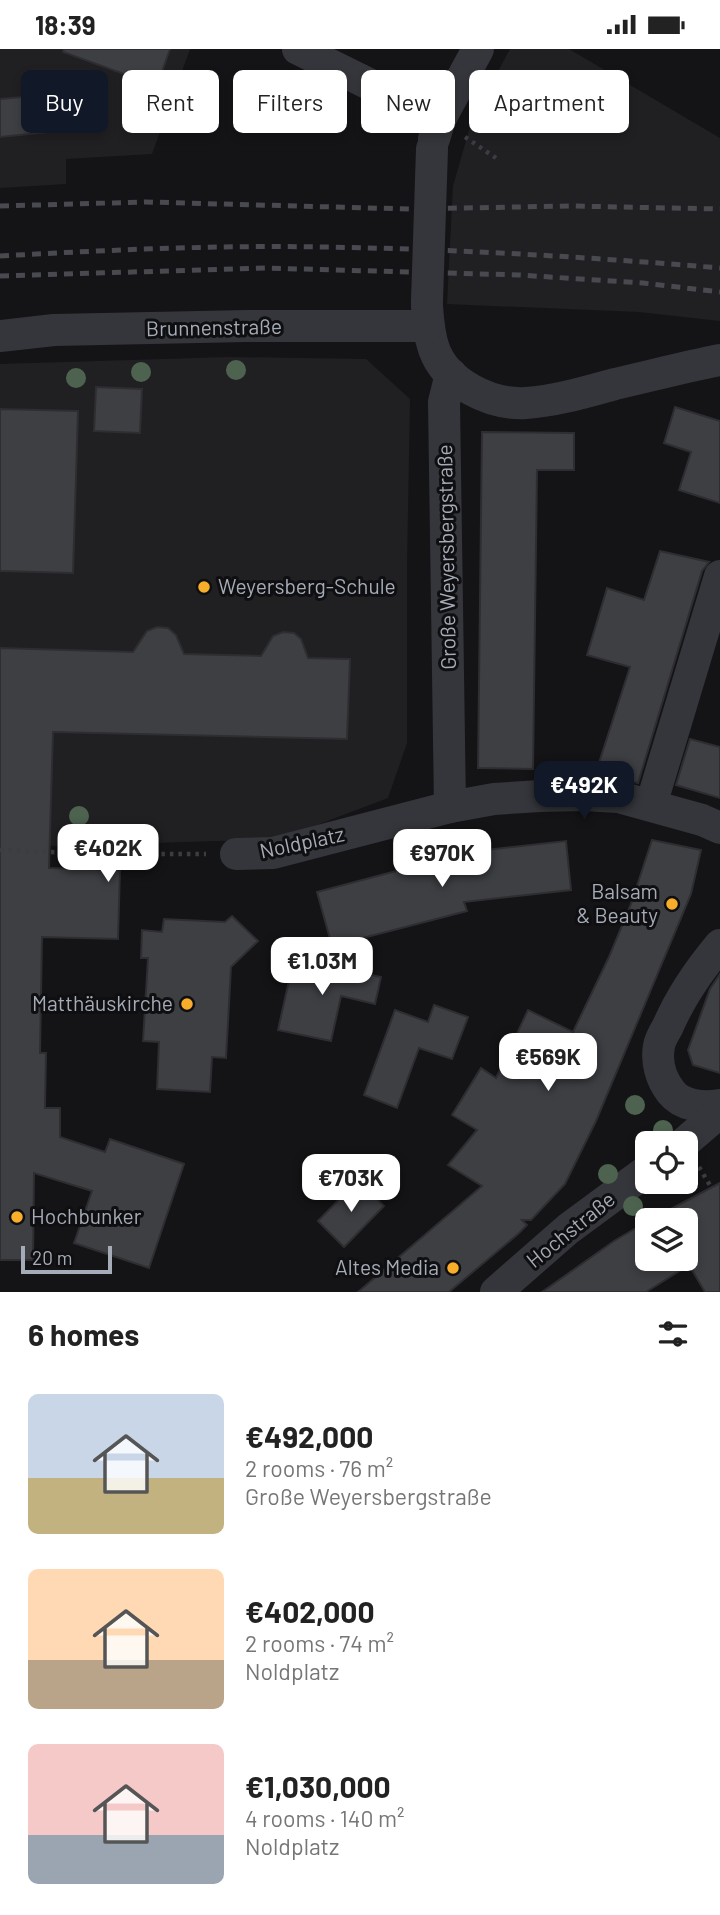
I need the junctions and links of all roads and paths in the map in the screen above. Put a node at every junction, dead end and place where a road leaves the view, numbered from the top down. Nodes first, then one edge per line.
1 (298, 49) edge
2 (475, 53) edge
3 (361, 81) edge
4 (455, 117) edge
5 (455, 129) edge
6 (447, 133) edge
7 (496, 158) dead end
8 (428, 314) junction
9 (0, 336) edge
10 (720, 360) edge
11 (451, 374) junction
12 (720, 576) edge
13 (651, 805) junction
14 (450, 807) junction
15 (720, 828) edge
16 (0, 850) edge
17 (236, 854) joint
18 (720, 945) edge
19 (720, 1105) edge
20 (720, 1112) edge
21 (698, 1131) edge
22 (635, 1180) edge
23 (496, 1292) edge

1 - 3 street
2 - 4 street
5 - 7 path
6 - 8 street, bridge
8 - 9 street, Brunnenstraße
8 - 11 street
10 - 11 street
11 - 14 street, Große Weyersbergstraße
12 - 13 street
13 - 14 street
13 - 15 street
14 - 17 street, Noldplatz
16 - 17 path
18 - 19 street
20 - 21 street
22 - 23 street, Hochstraße

